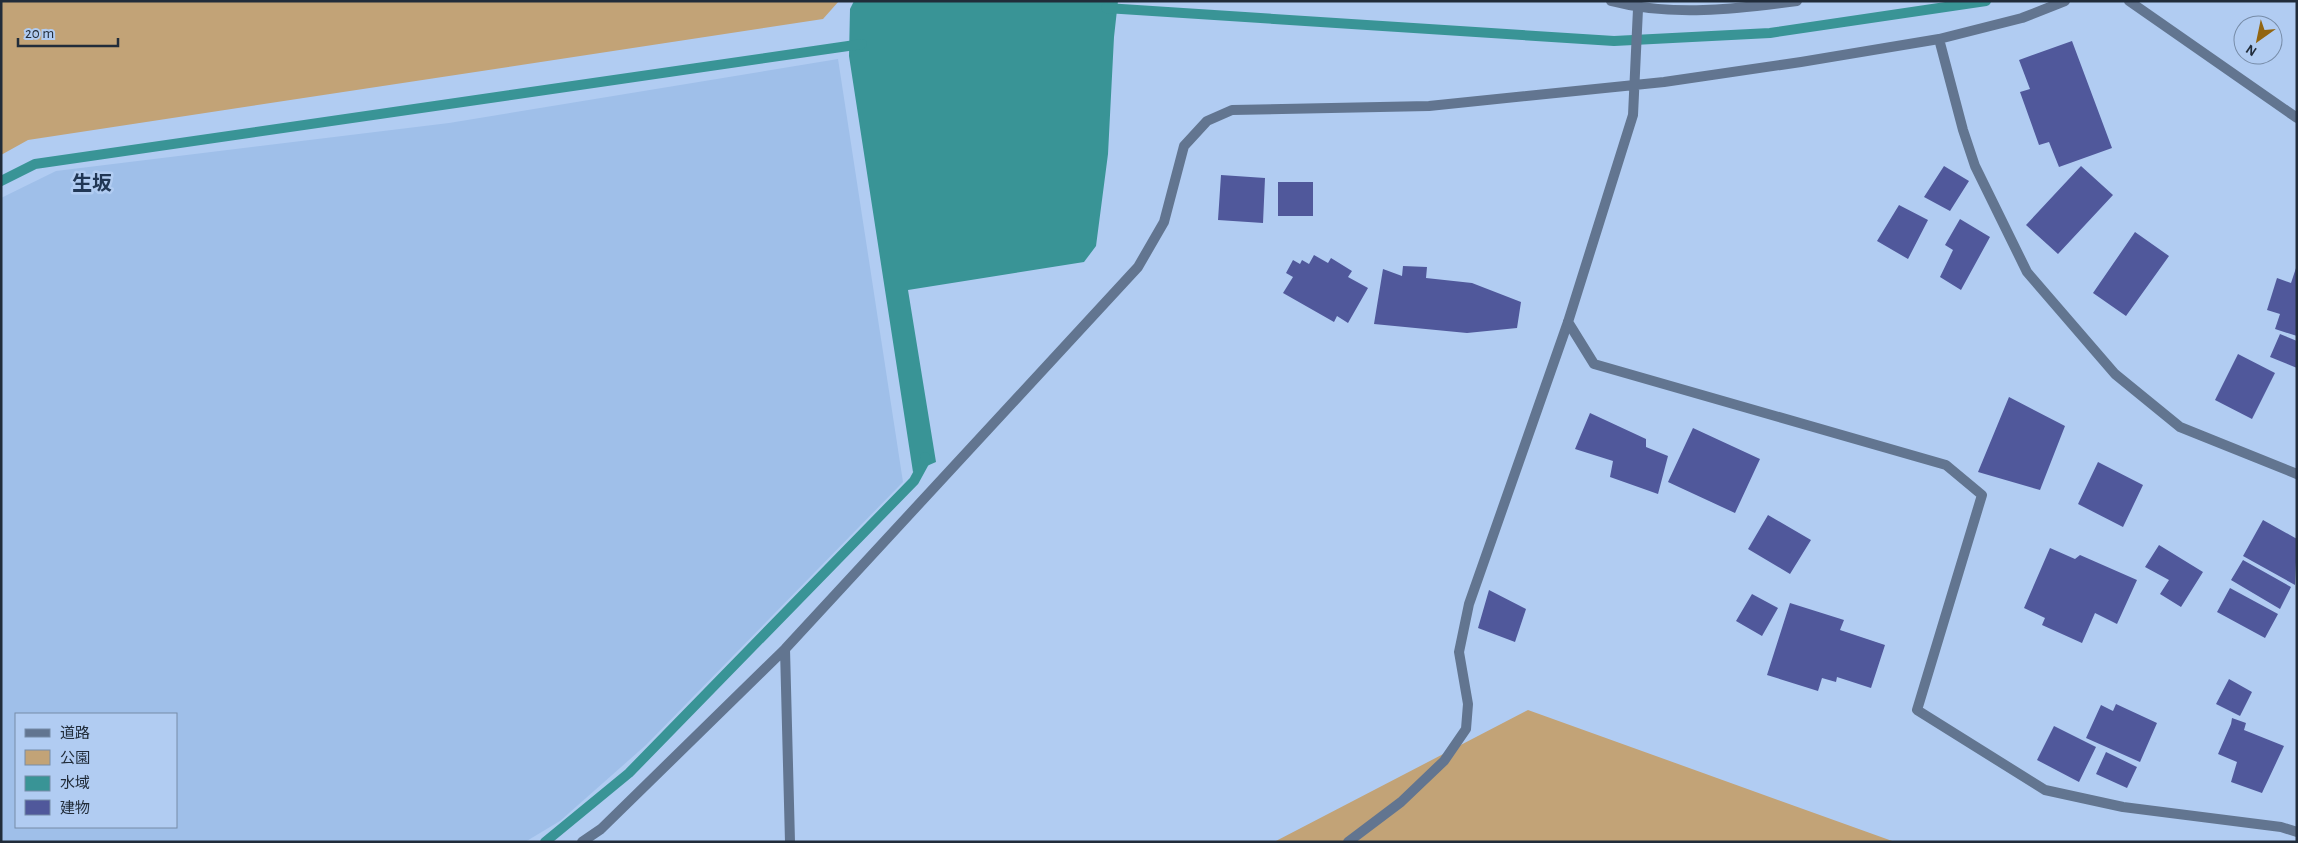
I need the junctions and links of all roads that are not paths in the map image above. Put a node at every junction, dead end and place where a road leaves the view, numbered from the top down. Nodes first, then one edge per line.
1 (1611, 1) edge
2 (1797, 1) edge
3 (2065, 1) edge
4 (2129, 1) edge
5 (1638, 9) junction
6 (1939, 39) junction
7 (1636, 85) junction
8 (2297, 118) edge
9 (1568, 322) junction
10 (2297, 474) edge
11 (785, 649) junction
12 (2297, 832) edge
13 (582, 842) edge
14 (790, 842) edge
15 (1348, 842) edge

1 - 5 street
2 - 5 street
3 - 6 street
4 - 8 street
5 - 7 street
6 - 7 street
6 - 10 street
7 - 9 street
7 - 11 street
9 - 12 street
9 - 15 street
11 - 13 street
11 - 14 street

